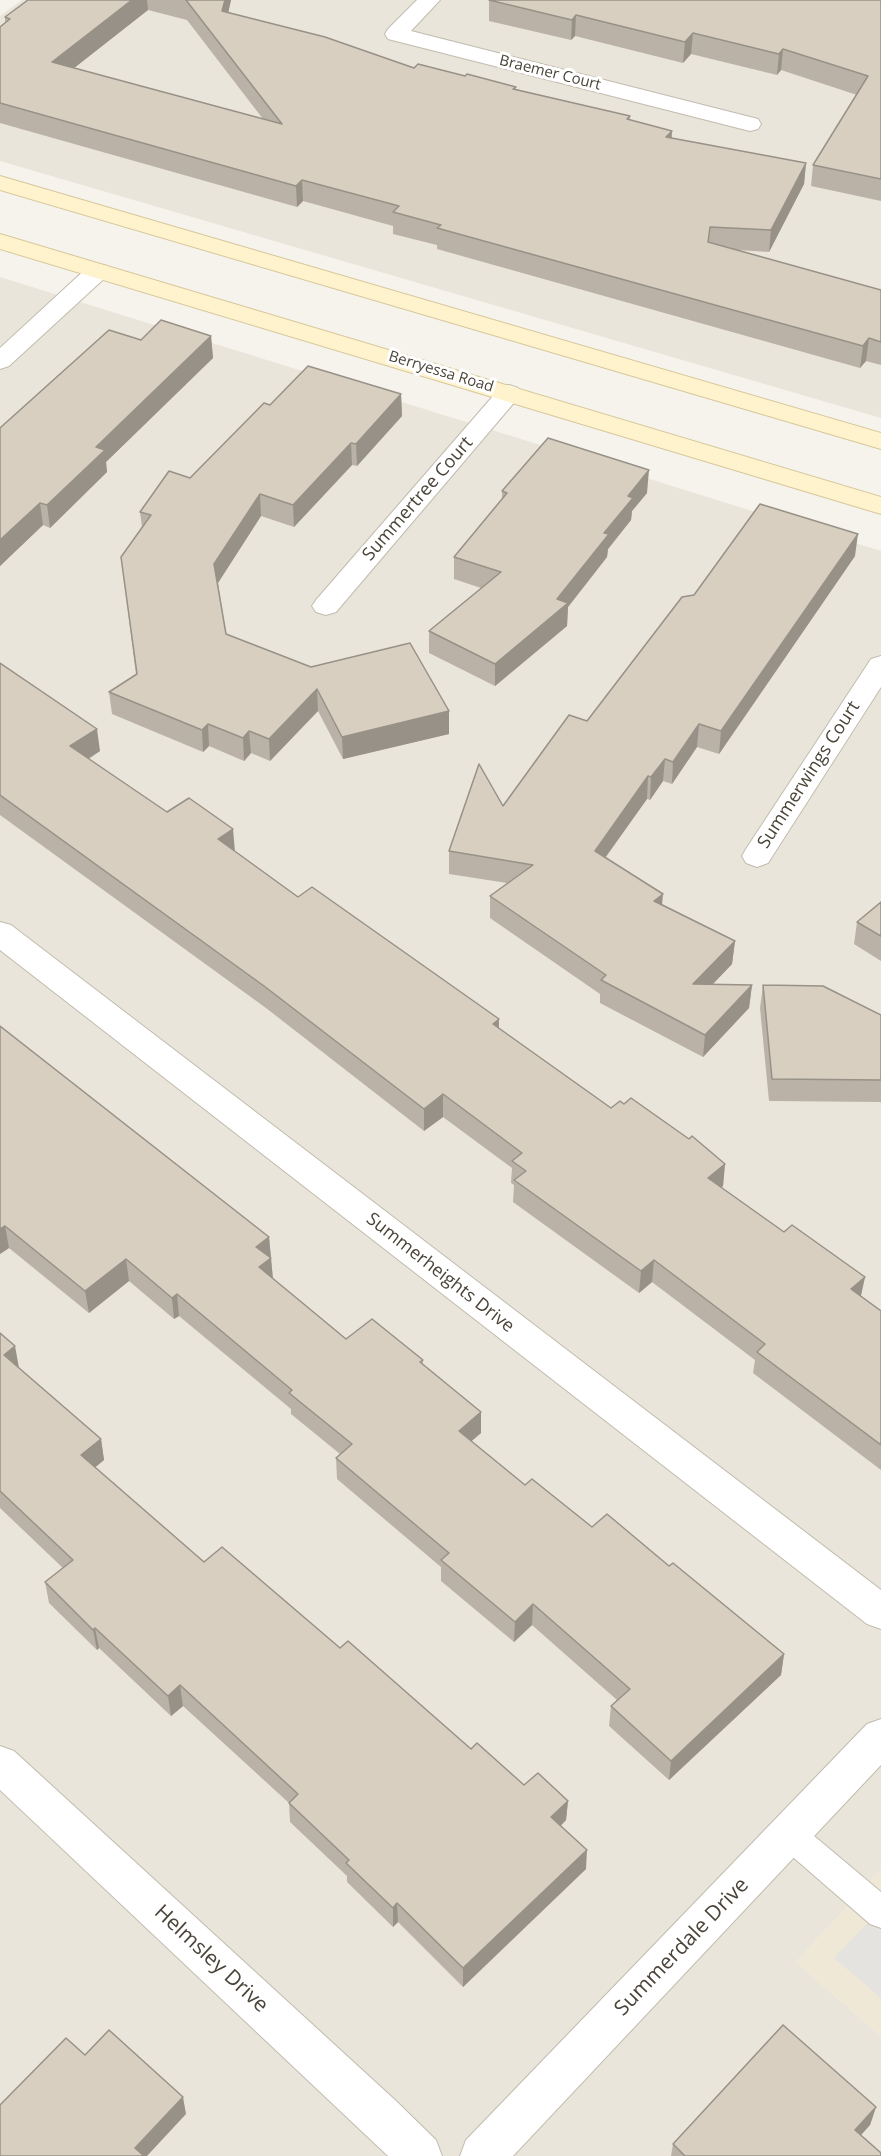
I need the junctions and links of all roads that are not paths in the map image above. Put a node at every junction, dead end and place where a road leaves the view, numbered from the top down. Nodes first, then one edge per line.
1 (429, 0) edge
2 (750, 124) dead end
3 (0, 183) edge
4 (0, 241) edge
5 (98, 271) junction
6 (0, 361) edge
7 (509, 393) junction
8 (881, 441) edge
9 (881, 506) edge
10 (326, 606) dead end
11 (881, 665) edge
12 (757, 856) dead end
13 (0, 933) edge
14 (881, 1612) edge
15 (881, 1737) edge
16 (0, 1764) edge
17 (790, 1834) junction
18 (881, 1913) edge
19 (420, 2156) edge
20 (482, 2156) edge

1 - 2 street, Braemer Court
3 - 8 main road
4 - 5 main road, Berryessa Road
5 - 6 street
5 - 7 main road, Berryessa Road
7 - 9 main road, Berryessa Road
7 - 10 street, Summertree Court
11 - 12 street, Summerwings Court
13 - 14 street, Summerheights Drive
15 - 17 street, Summerdale Drive
16 - 19 street, Helmsley Drive
17 - 18 lane
17 - 20 street, Summerdale Drive

